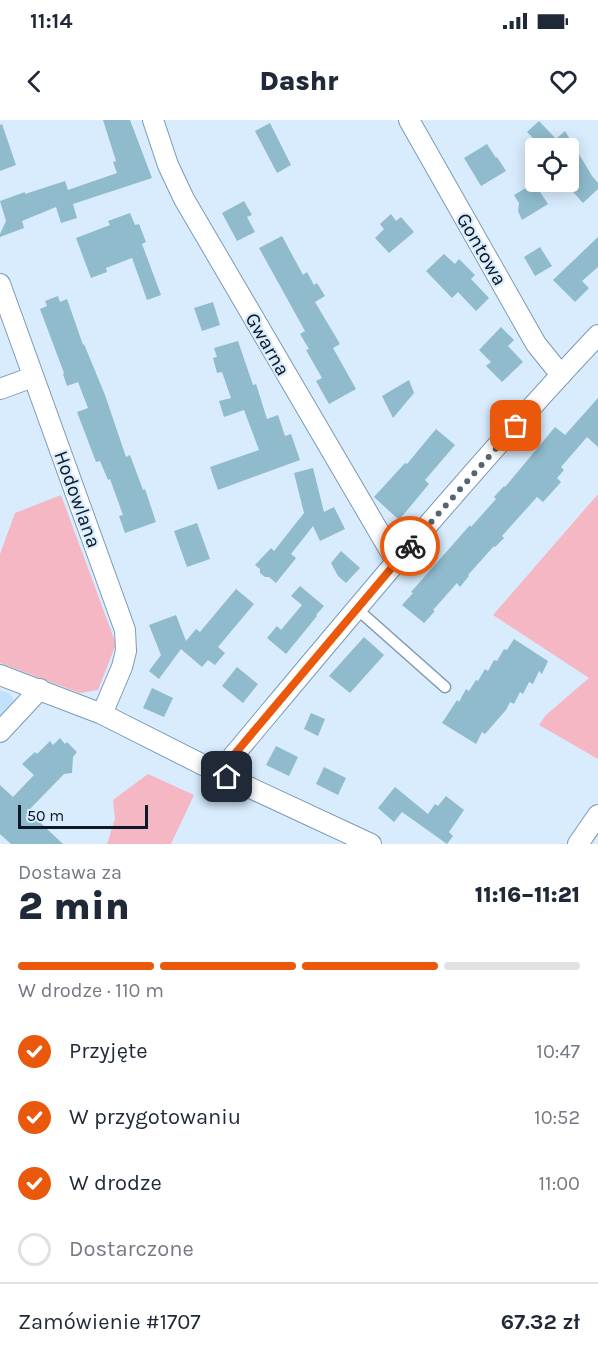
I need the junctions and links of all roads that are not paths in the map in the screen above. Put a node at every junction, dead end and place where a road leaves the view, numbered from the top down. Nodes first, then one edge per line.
1 (153, 120) edge
2 (409, 120) edge
3 (0, 284) edge
4 (598, 335) edge
5 (561, 375) junction
6 (33, 377) junction
7 (0, 389) edge
8 (396, 561) junction
9 (357, 609) junction
10 (0, 675) edge
11 (445, 687) dead end
12 (40, 689) junction
13 (102, 714) junction
14 (0, 732) edge
15 (227, 777) junction
16 (598, 815) edge
17 (371, 844) edge
18 (578, 844) edge

1 - 8 street, Gwarna
2 - 5 street, Gontowa
3 - 6 street, Hodowlana
4 - 5 street
5 - 8 street
6 - 7 street
6 - 13 street, Hodowlana
8 - 9 street
9 - 11 lane
9 - 15 street
10 - 12 street
12 - 13 street
12 - 14 street
13 - 15 street
15 - 17 street
16 - 18 street

